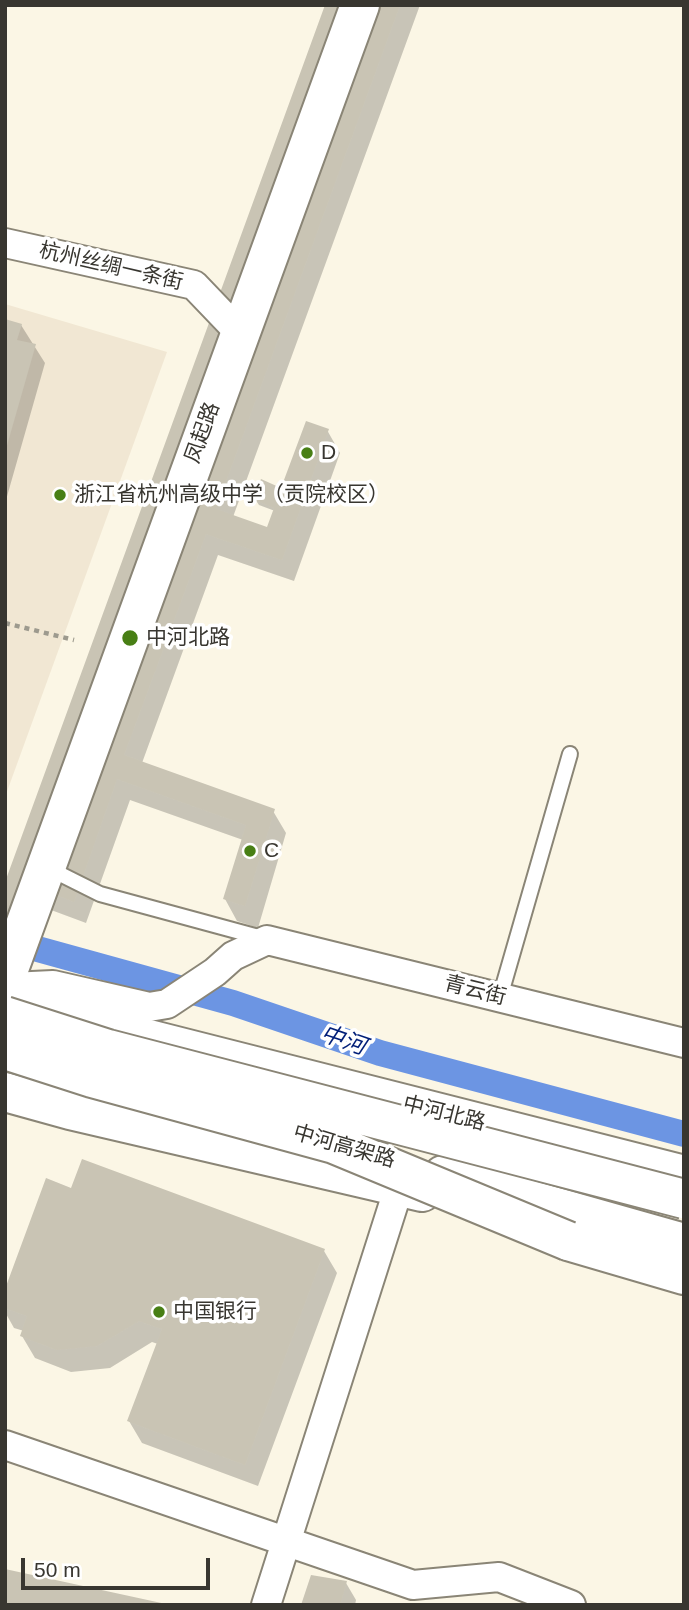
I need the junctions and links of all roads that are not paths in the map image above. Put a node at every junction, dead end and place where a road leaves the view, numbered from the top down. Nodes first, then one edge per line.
1 (360, 5) edge
2 (5, 243) edge
3 (240, 333) junction
4 (570, 754) dead end
5 (46, 867) junction
6 (267, 940) junction
7 (10, 959) edge
8 (500, 998) junction
9 (5, 1016) edge
10 (684, 1043) edge
11 (5, 1050) edge
12 (5, 1092) edge
13 (334, 1144) junction
14 (684, 1175) edge
15 (399, 1186) junction
16 (684, 1199) edge
17 (684, 1243) edge
18 (684, 1261) edge
19 (684, 1275) edge
20 (5, 1445) edge
21 (286, 1542) junction
22 (266, 1605) edge
23 (571, 1605) edge

1 - 3 main road, 凤起路
2 - 3 street, 杭州丝绸一条街
3 - 5 main road, 凤起路
4 - 8 lane
5 - 6 lane, 青云街
5 - 7 main road, 凤起路
6 - 7 street
6 - 8 street, 青云街
7 - 14 main road, 中河北路
8 - 10 street, 青云街
9 - 16 main road, 中河高架路, bridge
11 - 13 main road, 中河高架路, bridge
12 - 15 main road
13 - 17 main road, 中河高架路, bridge
13 - 19 main road, bridge
15 - 18 main road
15 - 21 street
20 - 21 street
21 - 22 street
21 - 23 street

